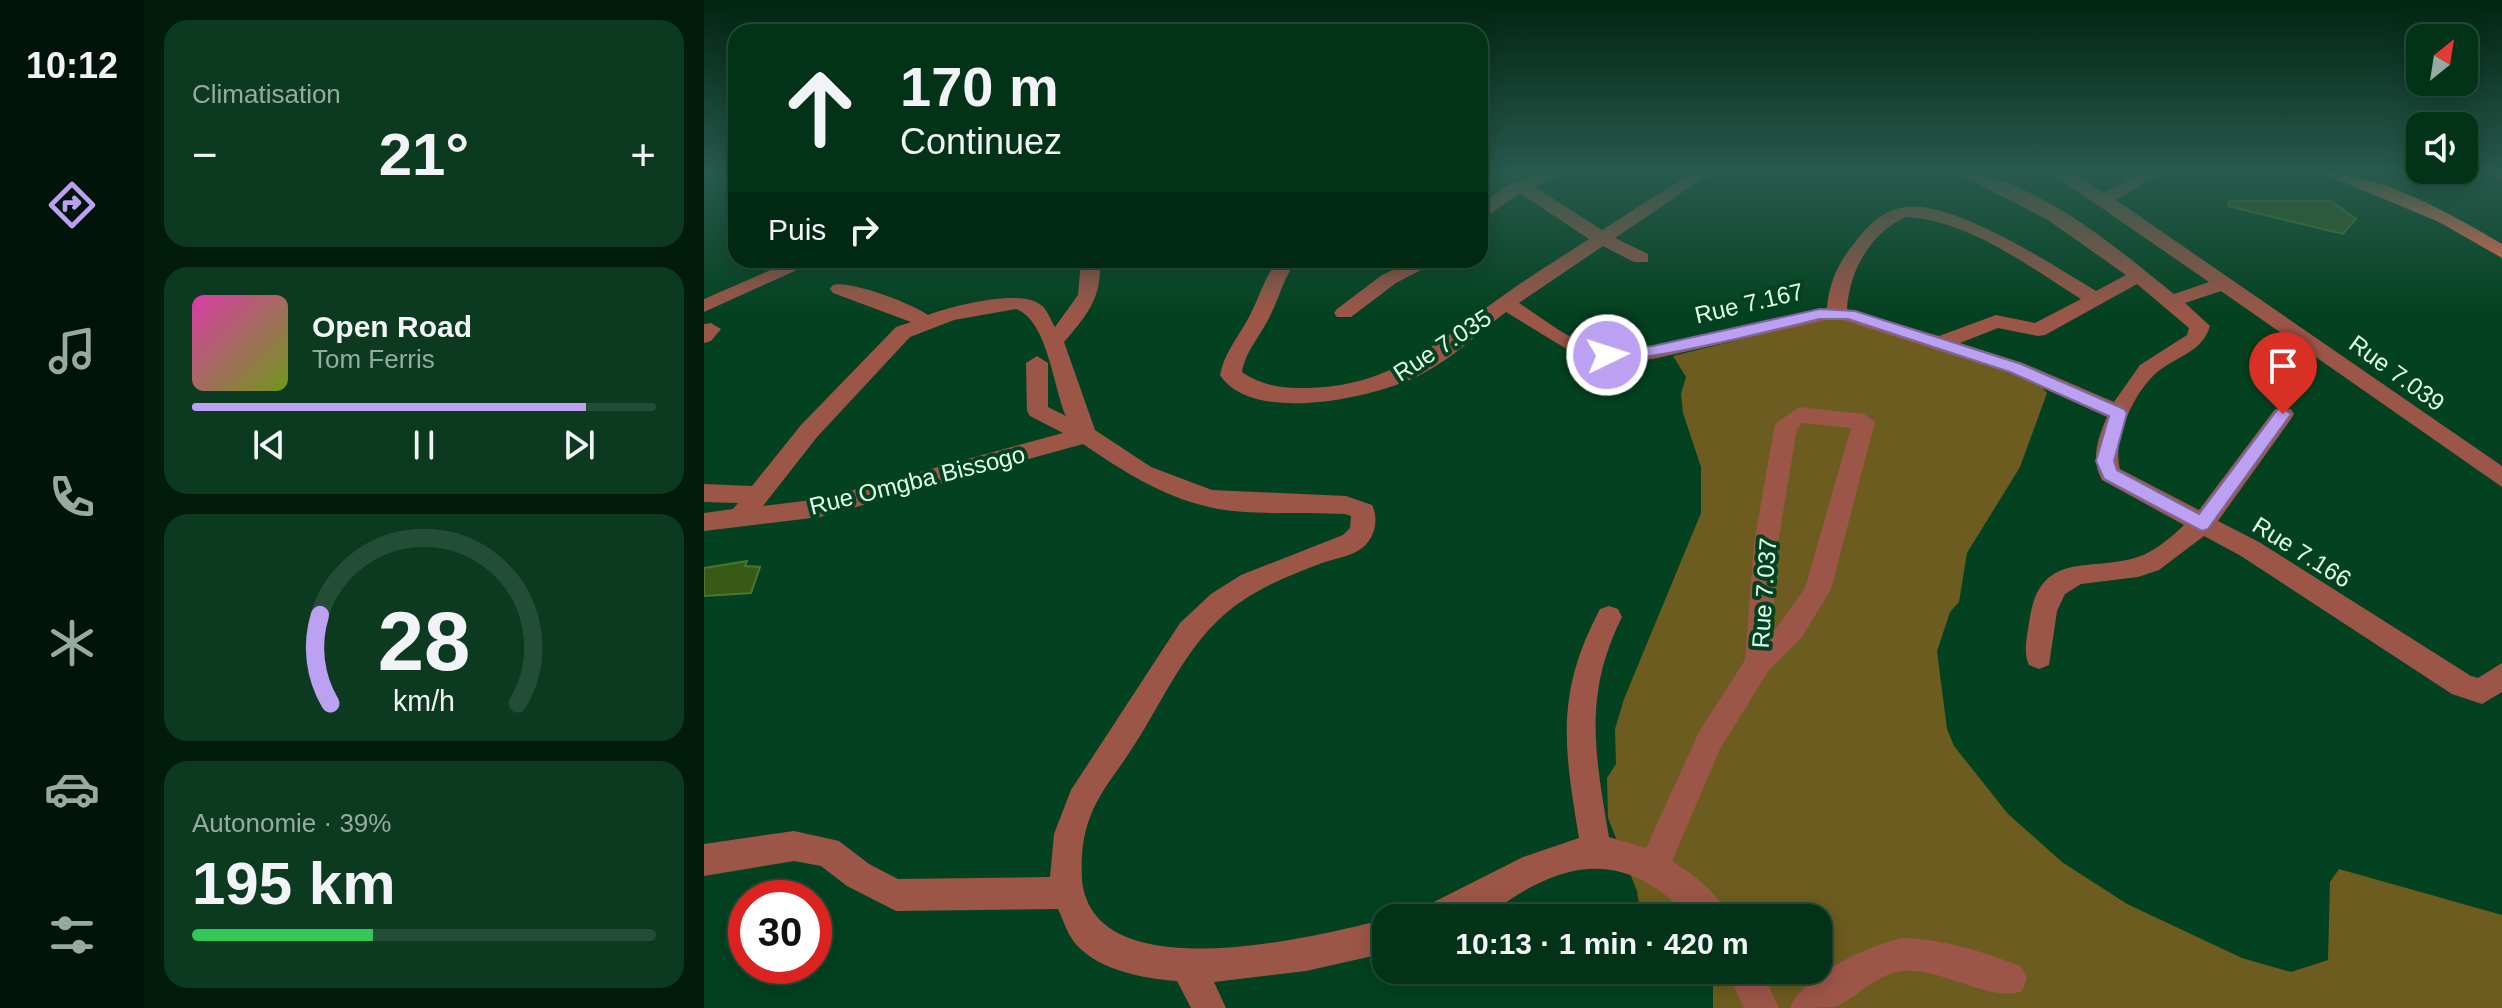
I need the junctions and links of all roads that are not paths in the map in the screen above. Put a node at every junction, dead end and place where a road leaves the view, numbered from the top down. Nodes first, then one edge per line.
1 (1573, 220) edge
2 (1629, 220) edge
3 (1890, 220) edge
4 (1944, 220) edge
5 (2057, 220) edge
6 (2132, 220) edge
7 (2448, 220) edge
8 (2470, 220) edge
9 (2502, 233) edge
10 (1601, 238) junction
11 (2502, 252) edge
12 (1641, 258) dead end
13 (792, 268) edge
14 (1092, 268) edge
15 (1282, 268) edge
16 (1413, 268) edge
17 (2138, 276) junction
18 (2221, 285) junction
19 (840, 289) dead end
20 (2096, 299) junction
21 (2171, 301) junction
22 (1505, 303) junction
23 (704, 306) edge
24 (1837, 312) junction
25 (1344, 313) dead end
26 (924, 322) junction
27 (1053, 341) junction
28 (1940, 343) junction
29 (1037, 363) dead end
30 (2118, 413) junction
31 (2283, 414) dead end
32 (1086, 435) junction
33 (2502, 478) edge
34 (704, 493) edge
35 (758, 495) junction
36 (740, 518) junction
37 (704, 522) edge
38 (2202, 524) junction
39 (1609, 617) dead end
40 (2039, 657) dead end
41 (1759, 662) junction
42 (2502, 675) edge
43 (1596, 849) junction
44 (704, 860) edge
45 (1653, 868) junction
46 (1068, 893) junction
47 (1466, 904) edge
48 (1699, 904) edge
49 (1372, 940) edge
50 (1189, 969) junction
51 (2010, 979) dead end
52 (1750, 984) edge
53 (1209, 1008) edge
54 (1762, 1008) edge
55 (1807, 1008) edge

1 - 10 street
2 - 10 street, Rue 7.035
3 - 24 street
4 - 20 street
5 - 17 street, Rue 7.166
6 - 18 street, Rue 7.039
7 - 11 main road
8 - 9 main road
10 - 12 street
10 - 22 street, Rue 7.035
13 - 23 street
14 - 27 street
15 - 22 street, Rue 7.035
16 - 25 street
17 - 20 street
17 - 21 street, Rue 7.166
18 - 21 street
18 - 33 street, Rue 7.039
19 - 26 street
20 - 28 street
21 - 30 street, Rue 7.166
22 - 24 street, Rue 7.167
24 - 28 street, Rue 7.167
26 - 27 street
26 - 35 street
27 - 32 street
28 - 30 street, Rue 7.167
29 - 32 street
30 - 38 street, Rue 7.166
31 - 38 street
32 - 36 street, Rue Omgba Bissogo
32 - 46 street
34 - 35 street
35 - 36 street
36 - 37 street, Rue Omgba Bissogo
38 - 40 street
38 - 42 street, Rue 7.166
39 - 43 street
41 - 41 street, Rue 7.037
41 - 45 street, Rue 7.037
43 - 45 street
43 - 47 street
44 - 46 street
45 - 48 street
46 - 50 street
49 - 50 street
50 - 53 street
51 - 55 street
52 - 54 street

